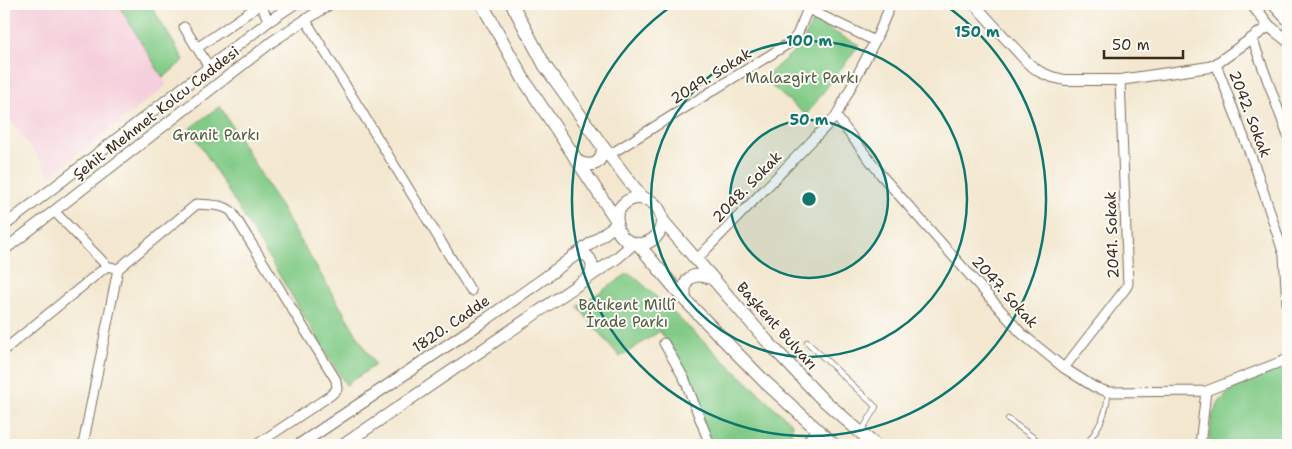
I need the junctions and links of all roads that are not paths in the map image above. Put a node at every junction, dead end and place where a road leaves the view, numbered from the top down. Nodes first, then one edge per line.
1 (260, 4) edge
2 (294, 4) edge
3 (330, 4) edge
4 (482, 4) edge
5 (512, 4) edge
6 (890, 4) edge
7 (974, 4) edge
8 (1252, 4) edge
9 (1273, 4) edge
10 (809, 6) edge
11 (1286, 17) edge
12 (306, 19) junction
13 (269, 21) junction
14 (1270, 26) junction
15 (184, 27) dead end
16 (1252, 38) junction
17 (875, 41) junction
18 (1288, 41) edge
19 (197, 48) junction
20 (1216, 64) junction
21 (209, 67) junction
22 (1120, 80) junction
23 (836, 116) junction
24 (1288, 136) edge
25 (606, 151) junction
26 (578, 162) junction
27 (643, 199) junction
28 (54, 211) junction
29 (662, 220) junction
30 (617, 222) junction
31 (4, 226) edge
32 (636, 244) junction
33 (4, 250) edge
34 (571, 257) junction
35 (696, 260) junction
36 (107, 266) junction
37 (118, 268) junction
38 (589, 277) junction
39 (712, 278) junction
40 (471, 290) dead end
41 (685, 300) junction
42 (1288, 319) edge
43 (807, 342) dead end
44 (664, 343) dead end
45 (4, 350) edge
46 (1288, 358) edge
47 (1064, 368) junction
48 (1206, 390) junction
49 (1108, 392) junction
50 (1008, 419) dead end
51 (816, 430) junction
52 (860, 433) junction
53 (83, 445) edge
54 (256, 445) edge
55 (299, 445) edge
56 (342, 445) edge
57 (710, 445) edge
58 (805, 445) edge
59 (834, 445) edge
60 (876, 445) edge
61 (1044, 445) edge
62 (1086, 445) edge
63 (1200, 445) edge

1 - 13 street
1 - 19 street
2 - 13 street, Şehit Mehmet Kolcu Caddesi
3 - 12 street, Şehit Mehmet Kolcu Caddesi
4 - 26 main road
5 - 25 main road
6 - 17 street, 2048. Sokak
7 - 22 street
8 - 14 main road
9 - 11 main road
10 - 17 street
10 - 25 street, 2049. Sokak
11 - 14 main road
12 - 28 street, Şehit Mehmet Kolcu Caddesi
12 - 40 street
13 - 21 street, Şehit Mehmet Kolcu Caddesi
14 - 16 street
14 - 18 main road
15 - 19 street
16 - 20 street
16 - 24 street
17 - 23 street, 2048. Sokak
19 - 21 street
20 - 22 street
20 - 42 street, 2042. Sokak
21 - 31 street, Şehit Mehmet Kolcu Caddesi
22 - 47 street, 2041. Sokak
23 - 35 street, 2048. Sokak
23 - 47 street, 2047. Sokak
25 - 26 main road
25 - 27 main road
26 - 30 main road
27 - 29 main road
27 - 30 main road
28 - 33 street, Şehit Mehmet Kolcu Caddesi
28 - 36 street
29 - 32 main road
29 - 35 main road, Başkent Bulvarı
30 - 32 main road
30 - 34 main road, 1820. Cadde
32 - 38 main road
32 - 41 main road
34 - 38 main road
34 - 55 main road, 1820. Cadde
35 - 39 main road, Başkent Bulvarı
36 - 37 street
36 - 45 street
37 - 53 street
37 - 54 street
38 - 56 main road
39 - 41 main road
39 - 52 main road, Başkent Bulvarı
41 - 51 main road
43 - 52 lane
44 - 57 street
46 - 48 street
47 - 49 street, 2047. Sokak
48 - 49 street, 2047. Sokak
48 - 63 street
49 - 62 lane
50 - 61 lane
51 - 58 street
51 - 59 main road
52 - 60 main road, Başkent Bulvarı

